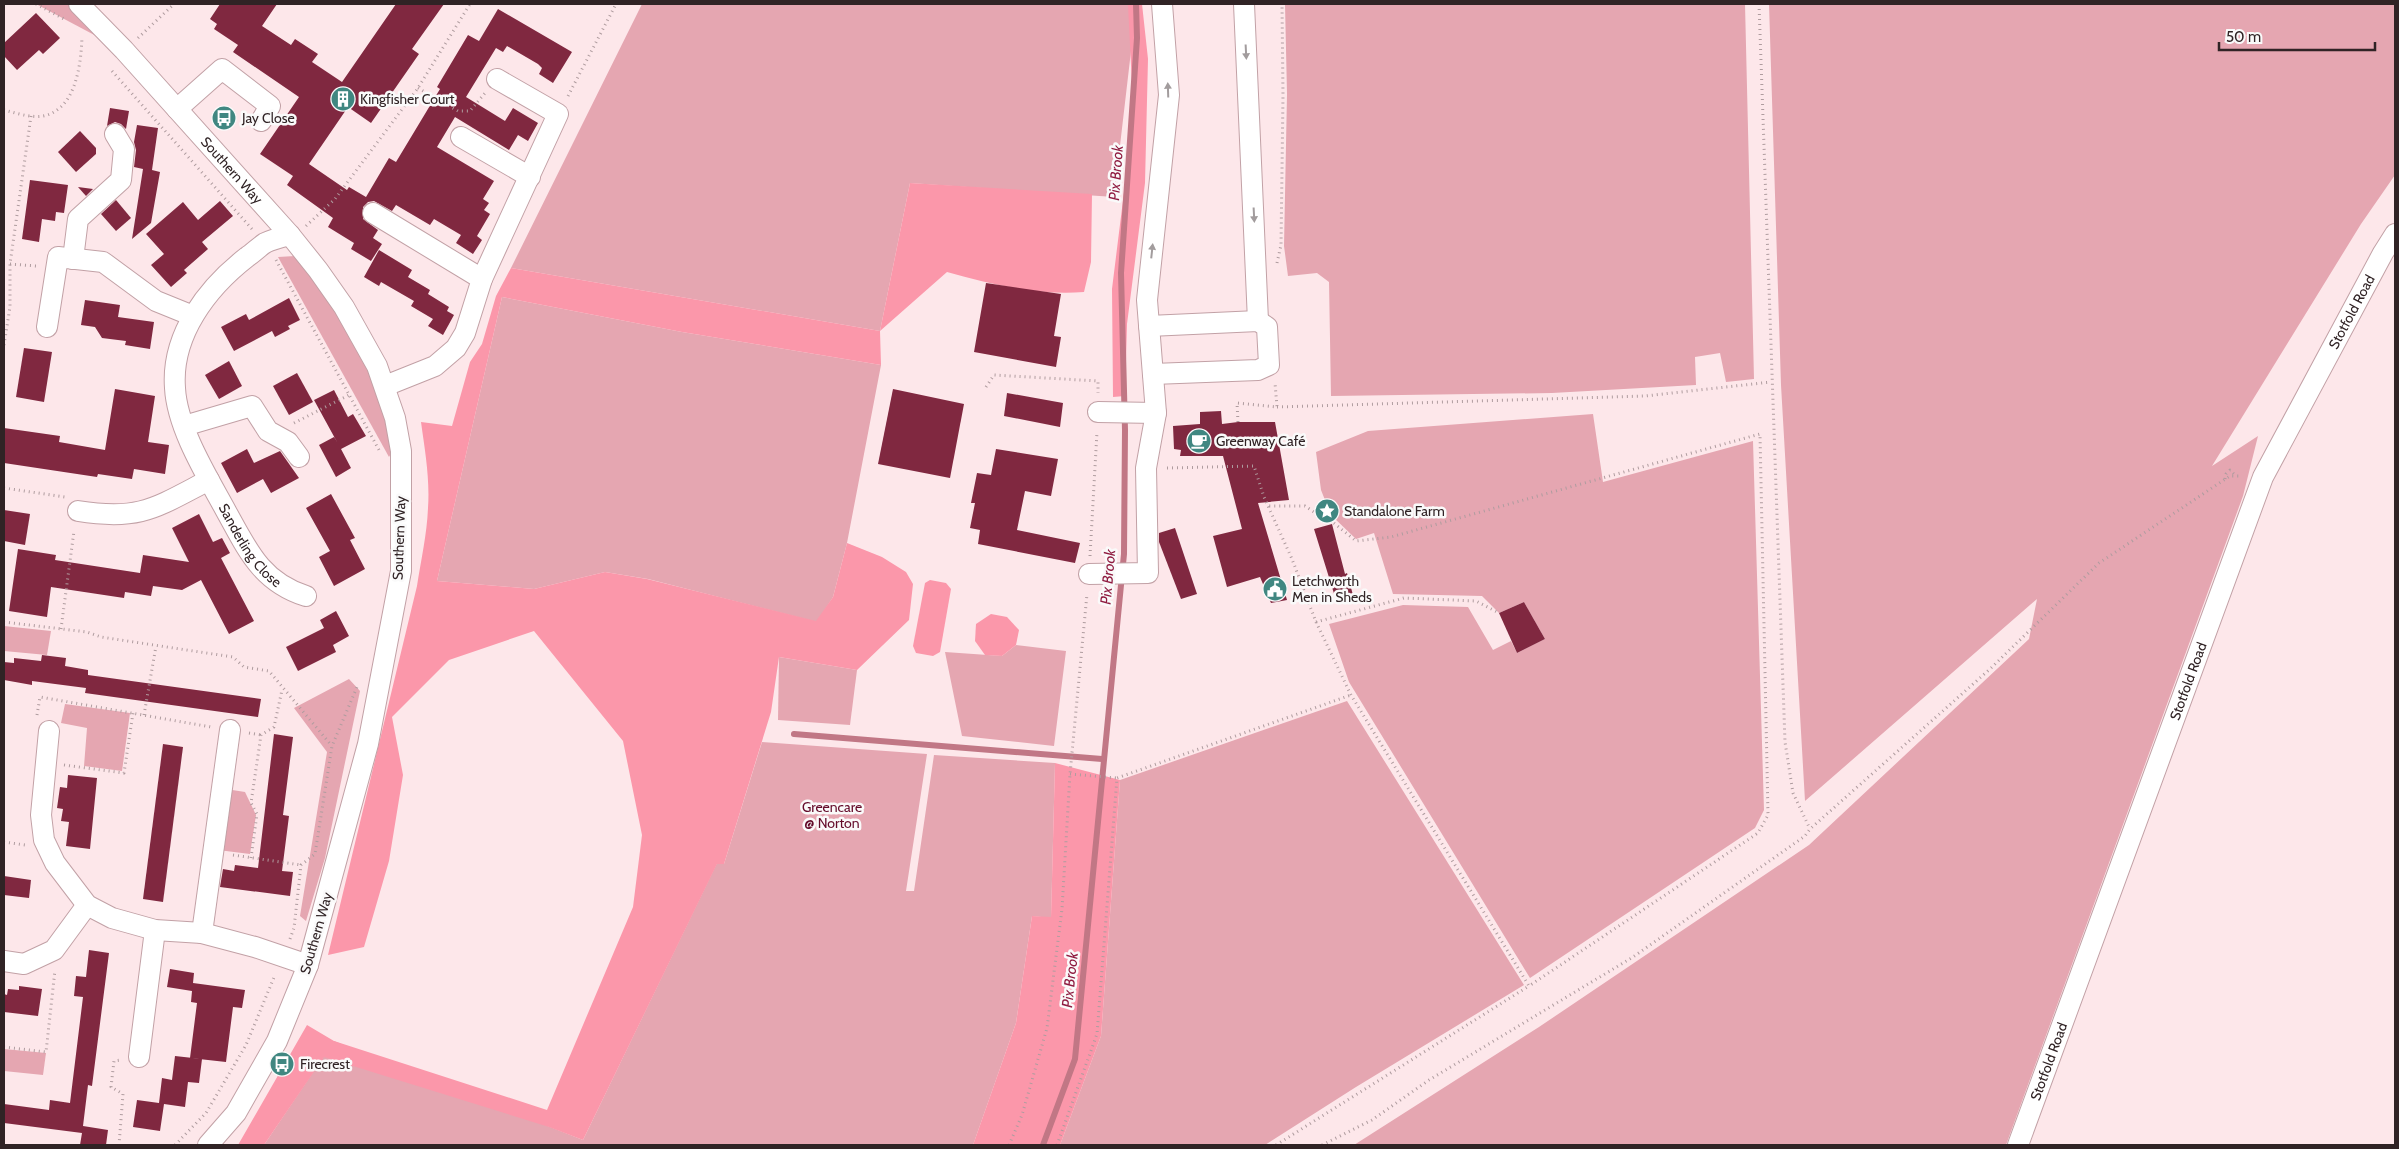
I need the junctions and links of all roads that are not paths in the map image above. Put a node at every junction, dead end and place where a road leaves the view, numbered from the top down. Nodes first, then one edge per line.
1 (79, 4) edge
2 (1162, 4) edge
3 (1244, 4) edge
4 (497, 79) road end
5 (177, 109) junction
6 (260, 121) dead end
7 (115, 134) dead end
8 (461, 137) dead end
9 (530, 177) junction
10 (374, 213) dead end
11 (2395, 234) edge
12 (290, 235) junction
13 (65, 258) junction
14 (482, 278) junction
15 (193, 316) junction
16 (1258, 321) junction
17 (1149, 326) junction
18 (47, 327) dead end
19 (1153, 374) junction
20 (385, 386) junction
21 (1098, 412) road end
22 (1156, 413) junction
23 (184, 426) junction
24 (299, 457) dead end
25 (209, 480) junction
26 (78, 512) road end
27 (1089, 574) road end
28 (306, 596) dead end
29 (230, 730) road end
30 (49, 731) road end
31 (87, 905) junction
32 (155, 930) junction
33 (202, 933) junction
34 (4, 961) edge
35 (308, 965) junction
36 (139, 1057) road end
37 (208, 1145) edge
38 (2018, 1145) edge

1 - 5 street, Southern Way
17 -> 2 street
3 -> 16 street
4 - 9 street
5 - 6 street
5 - 12 street, Southern Way
7 - 13 street
8 - 9 street
9 - 14 street
10 - 14 street
11 - 38 street, Stotfold Road
12 - 15 street, Sanderling Close
12 - 20 street, Southern Way
13 - 15 street
13 - 18 street
14 - 20 street
15 - 23 street, Sanderling Close
16 - 17 street
16 - 19 street
17 - 19 street
19 - 22 street
20 - 35 street, Southern Way
21 - 22 street
22 - 27 street
23 - 24 street
23 - 25 street, Sanderling Close
25 - 26 street
25 - 28 street, Sanderling Close
29 - 33 street
30 - 31 street
31 - 32 street
31 - 34 street
32 - 33 street
32 - 36 street
33 - 35 street
35 - 37 street, Southern Way

